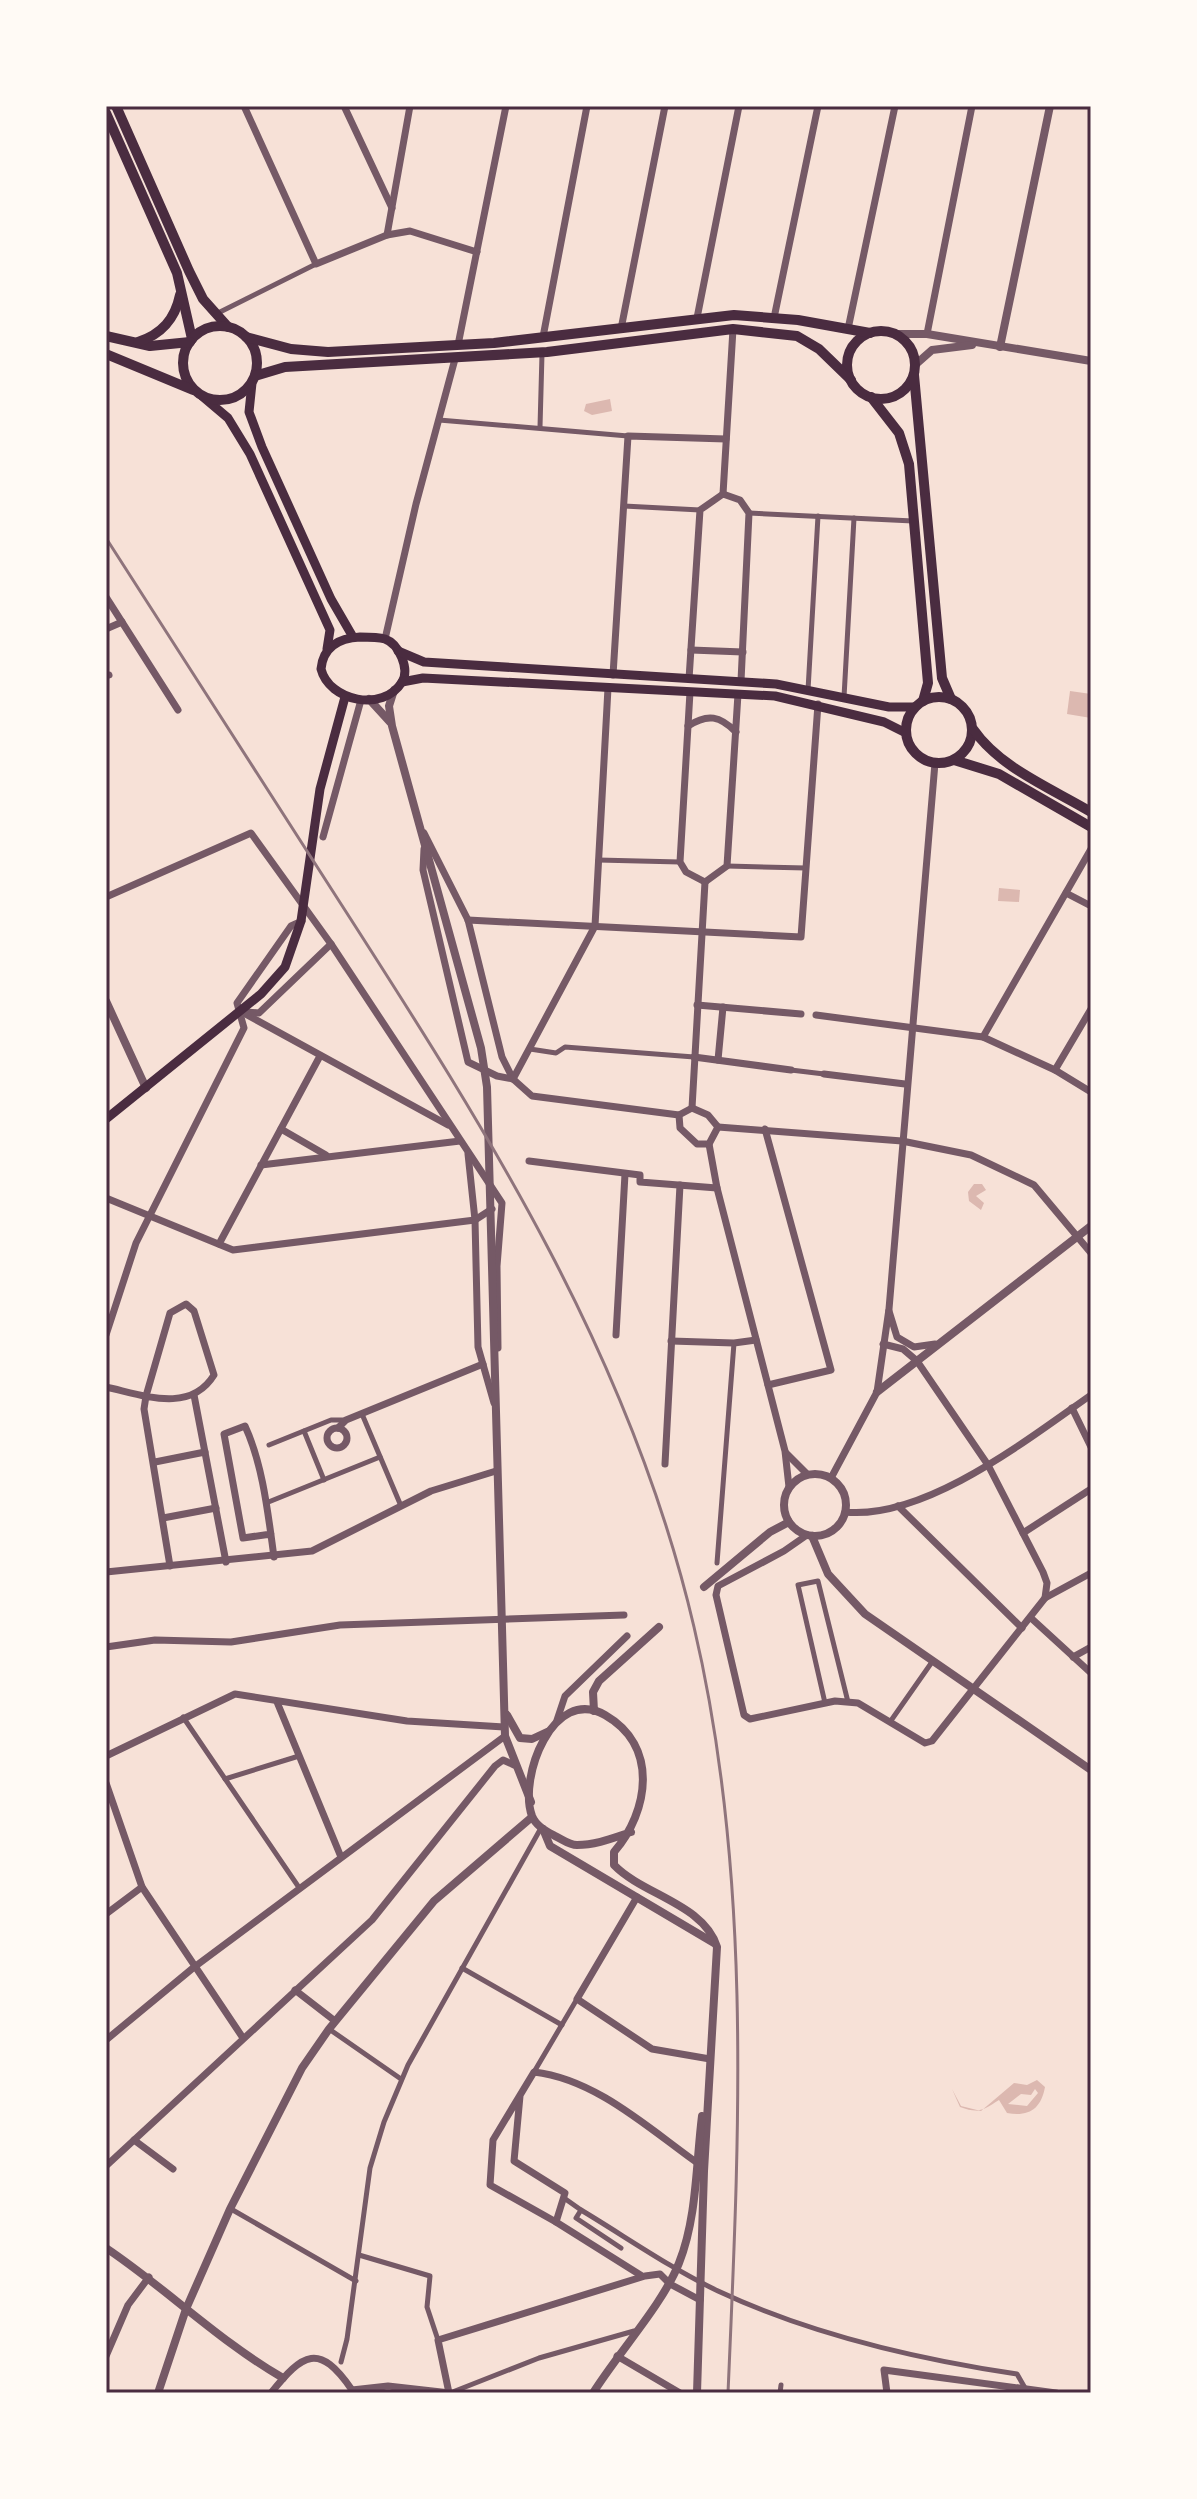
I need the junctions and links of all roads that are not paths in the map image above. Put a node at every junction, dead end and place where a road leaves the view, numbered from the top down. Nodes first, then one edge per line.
1 (116, 106) edge
2 (244, 106) edge
3 (344, 106) edge
4 (410, 106) edge
5 (506, 106) edge
6 (587, 106) edge
7 (665, 106) edge
8 (739, 106) edge
9 (818, 106) edge
10 (895, 106) edge
11 (972, 106) edge
12 (1050, 106) edge
13 (106, 113) edge
14 (392, 208) junction
15 (387, 235) junction
16 (477, 252) junction
17 (316, 264) junction
18 (182, 289) junction
19 (217, 313) junction
20 (697, 318) junction
21 (774, 318) junction
22 (228, 327) junction
23 (621, 329) junction
24 (733, 329) junction
25 (848, 329) junction
26 (870, 333) junction
27 (894, 334) junction
28 (927, 334) junction
29 (106, 336) edge
30 (246, 337) junction
31 (543, 337) junction
32 (191, 340) junction
33 (132, 344) junction
34 (979, 344) junction
35 (458, 345) junction
36 (1000, 347) junction
37 (542, 353) junction
38 (106, 354) edge
39 (455, 359) junction
40 (1091, 361) edge
41 (914, 370) junction
42 (253, 380) junction
43 (851, 380) junction
44 (199, 394) junction
45 (871, 397) junction
46 (439, 420) junction
47 (540, 427) junction
48 (628, 436) junction
49 (726, 439) junction
50 (723, 494) junction
51 (624, 506) junction
52 (700, 510) junction
53 (749, 513) junction
54 (818, 516) junction
55 (854, 518) junction
56 (914, 521) junction
57 (106, 597) edge
58 (122, 622) junction
59 (106, 629) edge
60 (353, 637) junction
61 (385, 639) junction
62 (327, 649) junction
63 (691, 650) junction
64 (398, 651) junction
65 (743, 652) junction
66 (613, 676) junction
67 (689, 679) junction
68 (741, 681) junction
69 (402, 682) junction
70 (608, 688) junction
71 (394, 690) junction
72 (808, 690) junction
73 (690, 692) junction
74 (738, 694) junction
75 (345, 697) junction
76 (844, 697) junction
77 (951, 699) junction
78 (365, 700) junction
79 (818, 704) junction
80 (919, 704) junction
81 (178, 710) dead end
82 (392, 726) junction
83 (688, 726) junction
84 (972, 729) junction
85 (736, 732) junction
86 (906, 733) junction
87 (954, 760) junction
88 (935, 763) junction
89 (1091, 812) edge
90 (1091, 827) edge
91 (423, 832) junction
92 (323, 837) dead end
93 (1091, 849) edge
94 (598, 860) junction
95 (680, 862) junction
96 (727, 866) junction
97 (806, 868) junction
98 (705, 882) junction
99 (1066, 893) junction
100 (106, 897) edge
101 (1091, 906) edge
102 (311, 917) junction
103 (468, 920) junction
104 (595, 926) junction
105 (700, 933) junction
106 (331, 944) junction
107 (106, 1001) edge
108 (697, 1005) junction
109 (723, 1007) junction
110 (1091, 1009) edge
111 (240, 1011) junction
112 (801, 1014) joint
113 (816, 1015) joint
114 (911, 1029) junction
115 (983, 1037) junction
116 (529, 1049) junction
117 (320, 1056) junction
118 (694, 1057) junction
119 (718, 1060) junction
120 (791, 1070) joint
121 (1055, 1070) junction
122 (824, 1074) joint
123 (513, 1079) junction
124 (905, 1084) junction
125 (146, 1088) junction
126 (1091, 1092) edge
127 (432, 1100) junction
128 (692, 1108) junction
129 (419, 1110) junction
130 (679, 1115) junction
131 (106, 1119) edge
132 (449, 1126) junction
133 (718, 1127) junction
134 (281, 1129) junction
135 (765, 1129) junction
136 (460, 1141) junction
137 (902, 1141) junction
138 (709, 1144) junction
139 (468, 1152) junction
140 (328, 1156) junction
141 (529, 1161) dead end
142 (261, 1165) junction
143 (625, 1174) junction
144 (680, 1185) junction
145 (717, 1188) junction
146 (106, 1198) edge
147 (502, 1203) junction
148 (150, 1213) junction
149 (475, 1220) junction
150 (1091, 1226) edge
151 (1080, 1236) junction
152 (219, 1244) junction
153 (1091, 1253) edge
154 (889, 1309) junction
155 (106, 1335) edge
156 (616, 1335) dead end
157 (756, 1340) junction
158 (671, 1341) junction
159 (734, 1343) junction
160 (883, 1344) junction
161 (935, 1344) junction
162 (917, 1361) junction
163 (483, 1364) junction
164 (768, 1385) junction
165 (106, 1387) edge
166 (877, 1392) junction
167 (494, 1394) junction
168 (194, 1395) junction
169 (1091, 1395) edge
170 (146, 1396) junction
171 (495, 1406) junction
172 (1072, 1408) junction
173 (362, 1414) junction
174 (346, 1420) junction
175 (338, 1428) dead end
176 (304, 1431) junction
177 (269, 1445) dead end
178 (1091, 1447) edge
179 (785, 1451) junction
180 (205, 1452) junction
181 (380, 1457) junction
182 (155, 1462) junction
183 (665, 1464) dead end
184 (988, 1465) junction
185 (496, 1471) junction
186 (807, 1474) junction
187 (831, 1478) junction
188 (324, 1480) junction
189 (789, 1487) junction
190 (1091, 1489) edge
191 (265, 1504) junction
192 (401, 1506) junction
193 (898, 1506) junction
194 (216, 1508) junction
195 (845, 1512) junction
196 (163, 1518) junction
197 (789, 1522) junction
198 (1023, 1533) junction
199 (271, 1534) junction
200 (809, 1536) junction
201 (274, 1557) junction
202 (226, 1562) junction
203 (717, 1563) dead end
204 (170, 1566) junction
205 (106, 1572) edge
206 (1091, 1573) edge
207 (704, 1587) dead end
208 (1045, 1598) junction
209 (624, 1615) dead end
210 (1031, 1618) junction
211 (499, 1619) junction
212 (659, 1627) dead end
213 (1022, 1628) junction
214 (627, 1636) dead end
215 (106, 1647) edge
216 (1091, 1647) edge
217 (1073, 1657) junction
218 (932, 1662) junction
219 (1091, 1673) edge
220 (971, 1689) junction
221 (277, 1702) junction
222 (848, 1702) junction
223 (825, 1703) junction
224 (594, 1711) junction
225 (507, 1713) junction
226 (183, 1716) junction
227 (557, 1720) junction
228 (890, 1722) junction
229 (504, 1732) junction
230 (548, 1732) junction
231 (106, 1756) edge
232 (299, 1756) junction
233 (514, 1765) junction
234 (1091, 1770) edge
235 (225, 1779) junction
236 (106, 1783) edge
237 (531, 1802) junction
238 (532, 1817) junction
239 (542, 1829) junction
240 (631, 1832) junction
241 (341, 1857) junction
242 (142, 1887) junction
243 (300, 1889) junction
244 (637, 1897) junction
245 (106, 1914) edge
246 (717, 1947) junction
247 (462, 1967) junction
248 (193, 1968) junction
249 (295, 1990) junction
250 (577, 1999) junction
251 (332, 2025) junction
252 (562, 2025) junction
253 (243, 2038) junction
254 (106, 2040) edge
255 (710, 2061) junction
256 (534, 2072) junction
257 (401, 2079) junction
258 (520, 2096) junction
259 (134, 2140) junction
260 (696, 2162) junction
261 (106, 2166) edge
262 (173, 2169) dead end
263 (704, 2171) junction
264 (564, 2198) junction
265 (230, 2209) junction
266 (581, 2210) junction
267 (556, 2222) junction
268 (106, 2248) edge
269 (621, 2248) dead end
270 (359, 2255) junction
271 (642, 2276) junction
272 (149, 2277) junction
273 (356, 2281) junction
274 (670, 2284) junction
275 (700, 2300) junction
276 (186, 2309) junction
277 (634, 2331) junction
278 (438, 2340) junction
279 (616, 2355) junction
280 (106, 2356) edge
281 (341, 2362) dead end
282 (283, 2378) junction
283 (781, 2385) dead end
284 (1025, 2388) junction
285 (351, 2391) edge
286 (158, 2393) edge
287 (271, 2393) edge
288 (450, 2393) edge
289 (593, 2393) edge
290 (680, 2393) edge
291 (697, 2393) edge
292 (780, 2393) edge
293 (887, 2393) edge
294 (1056, 2393) edge

1 - 19 main road
2 - 17 street
3 - 14 street
4 - 14 street
5 - 16 street
6 - 31 street
7 - 23 street
8 - 20 street
9 - 21 street
10 - 25 street
11 - 28 street
12 - 36 street
13 - 18 main road
14 - 15 street
15 - 16 street
15 - 17 street
16 - 35 street
17 - 19 street
18 - 32 main road
18 - 33 main road
19 - 22 main road
20 - 21 main road
20 - 23 main road
21 - 25 main road
22 - 30 main road
22 - 32 main road
23 - 31 main road
24 - 37 main road
24 - 43 main road
24 - 49 street
25 - 26 main road
26 - 27 main road
26 - 43 main road
27 - 28 street
27 - 41 main road
28 - 34 street
29 - 33 main road
30 - 35 main road
30 - 42 main road
31 - 35 main road
32 - 33 main road
32 - 44 main road
34 - 36 street
34 - 41 street
36 - 40 street
37 - 39 main road
37 - 47 street
38 - 44 main road
39 - 42 main road
39 - 46 street
41 - 45 main road
41 - 77 main road
42 - 44 main road
42 - 60 main road
43 - 45 main road
44 - 62 main road
45 - 56 main road
46 - 47 street
46 - 61 street
47 - 48 street
48 - 49 street
48 - 51 street
49 - 50 street
50 - 52 street
50 - 53 street
51 - 52 street
51 - 66 street
52 - 63 street
53 - 54 street
53 - 65 street
54 - 55 street
54 - 72 street
55 - 56 street
55 - 76 street
56 - 80 main road
57 - 58 street
58 - 59 street
58 - 81 street
60 - 61 main road
60 - 62 main road
61 - 64 main road
62 - 75 main road
63 - 65 street
63 - 67 street
64 - 66 main road
64 - 69 main road
65 - 68 street
66 - 67 main road
67 - 68 main road
68 - 72 main road
69 - 70 main road
69 - 71 main road
70 - 73 main road
70 - 94 street
71 - 78 main road
71 - 82 street
72 - 76 main road
73 - 74 main road
73 - 83 street
74 - 79 main road
74 - 85 street
75 - 78 main road
75 - 111 main road
76 - 80 main road
77 - 80 main road
77 - 84 main road
78 - 82 street
78 - 92 street
79 - 86 main road
79 - 97 street
80 - 86 main road
82 - 91 street
83 - 85 street
83 - 95 street
84 - 87 main road
84 - 89 main road
85 - 96 street
86 - 88 main road
87 - 88 main road
87 - 90 main road
88 - 114 street
91 - 103 street
91 - 123 street
91 - 167 street
93 - 99 street
94 - 95 street
94 - 104 street
95 - 98 street
96 - 97 street
96 - 98 street
97 - 105 street
98 - 105 street
99 - 101 street
99 - 115 street
100 - 102 street
102 - 106 street
102 - 111 street
103 - 104 street
103 - 123 street
104 - 105 street
104 - 116 street
105 - 108 street
106 - 111 street
106 - 127 street
107 - 125 street
108 - 109 street
108 - 118 street
109 - 112 street
109 - 119 street
110 - 121 street
111 - 117 street
111 - 125 main road
111 - 148 street
112 - 113 street
113 - 114 street
114 - 115 street
114 - 124 street
115 - 121 street
116 - 118 street
116 - 123 street
117 - 129 street
117 - 134 street
118 - 119 street
118 - 128 street
119 - 120 street
120 - 122 street
121 - 126 street
122 - 124 street
123 - 130 street
124 - 137 street
125 - 131 main road
127 - 129 street
127 - 132 street
128 - 130 street
128 - 133 street
129 - 132 street
130 - 138 street
132 - 136 street
133 - 135 street
133 - 138 street
134 - 140 street
134 - 142 street
135 - 137 street
135 - 164 street
136 - 139 street
136 - 140 street
137 - 151 street
137 - 154 street
138 - 145 street
139 - 147 street
139 - 149 street
140 - 142 street
141 - 143 street
142 - 152 street
143 - 144 street
143 - 156 street
144 - 145 street
144 - 158 street
145 - 157 street
146 - 148 street
147 - 149 street
147 - 167 street
148 - 152 street
148 - 155 street
149 - 152 street
149 - 163 street
150 - 151 street
151 - 153 street
151 - 161 street
154 - 160 street
154 - 161 street
157 - 159 street
157 - 164 street
158 - 159 street
158 - 183 street
159 - 203 street
160 - 162 street
160 - 166 street
161 - 162 street
162 - 166 street
162 - 184 street
163 - 171 street
163 - 173 street
164 - 179 street
165 - 170 street
166 - 187 street
167 - 171 street
168 - 170 street
168 - 170 street
168 - 180 street
169 - 172 street
170 - 182 street
171 - 185 street
172 - 178 street
172 - 184 street
173 - 174 street
173 - 181 street
174 - 175 street
174 - 176 street
176 - 177 street
176 - 188 street
179 - 186 street
179 - 189 street
180 - 182 street
180 - 194 street
181 - 188 street
181 - 192 street
182 - 196 street
184 - 193 street
184 - 198 street
185 - 192 street
185 - 211 street
186 - 187 street
186 - 189 street
187 - 195 street
188 - 191 street
189 - 197 street
190 - 198 street
191 - 199 street
191 - 199 street
192 - 201 street
193 - 195 street
193 - 213 street
194 - 196 street
194 - 202 street
195 - 200 street
196 - 204 street
197 - 200 street
197 - 207 street
198 - 208 street
199 - 201 street
200 - 218 street
200 - 223 street
201 - 202 street
202 - 204 street
204 - 205 street
206 - 208 street
208 - 210 street
209 - 211 street
210 - 213 street
210 - 217 street
211 - 215 street
211 - 225 street
212 - 224 street
213 - 220 street
214 - 227 street
216 - 217 street
217 - 219 street
218 - 220 street
218 - 228 street
220 - 228 street
220 - 234 street
221 - 226 street
221 - 229 street
221 - 232 street
222 - 223 street
222 - 223 street
222 - 228 street
224 - 227 street
224 - 240 street
225 - 229 street
225 - 230 street
226 - 231 street
226 - 235 street
227 - 230 street
229 - 233 street
229 - 241 street
230 - 237 street
232 - 235 street
232 - 241 street
233 - 237 street
233 - 249 street
235 - 243 street
236 - 242 street
237 - 238 street
238 - 239 street
238 - 251 street
239 - 240 street
239 - 244 street
239 - 247 street
240 - 246 street
241 - 243 street
242 - 245 street
242 - 248 street
243 - 248 street
244 - 246 street
244 - 250 street
246 - 255 street
247 - 252 street
247 - 257 street
248 - 253 street
248 - 254 street
249 - 251 street
249 - 253 street
250 - 252 street
250 - 255 street
251 - 257 street
251 - 265 street
252 - 256 street
253 - 259 street
255 - 260 street
255 - 263 street
256 - 258 street
256 - 260 street
257 - 270 street
258 - 264 street
258 - 267 street
259 - 261 street
259 - 262 street
260 - 263 street
260 - 274 street
263 - 275 street
264 - 266 street
264 - 267 street
265 - 273 street
265 - 276 street
266 - 269 street
266 - 284 street
267 - 271 street
268 - 272 street
270 - 273 street
270 - 278 street
271 - 274 street
271 - 278 street
272 - 276 street
272 - 280 street
273 - 281 street
274 - 275 street
274 - 277 street
275 - 291 street
276 - 282 street
276 - 286 street
277 - 279 street
277 - 288 street
278 - 288 street
279 - 289 street
279 - 290 street
282 - 285 street
282 - 287 street
283 - 292 street
284 - 293 street
284 - 294 street
285 - 288 street

